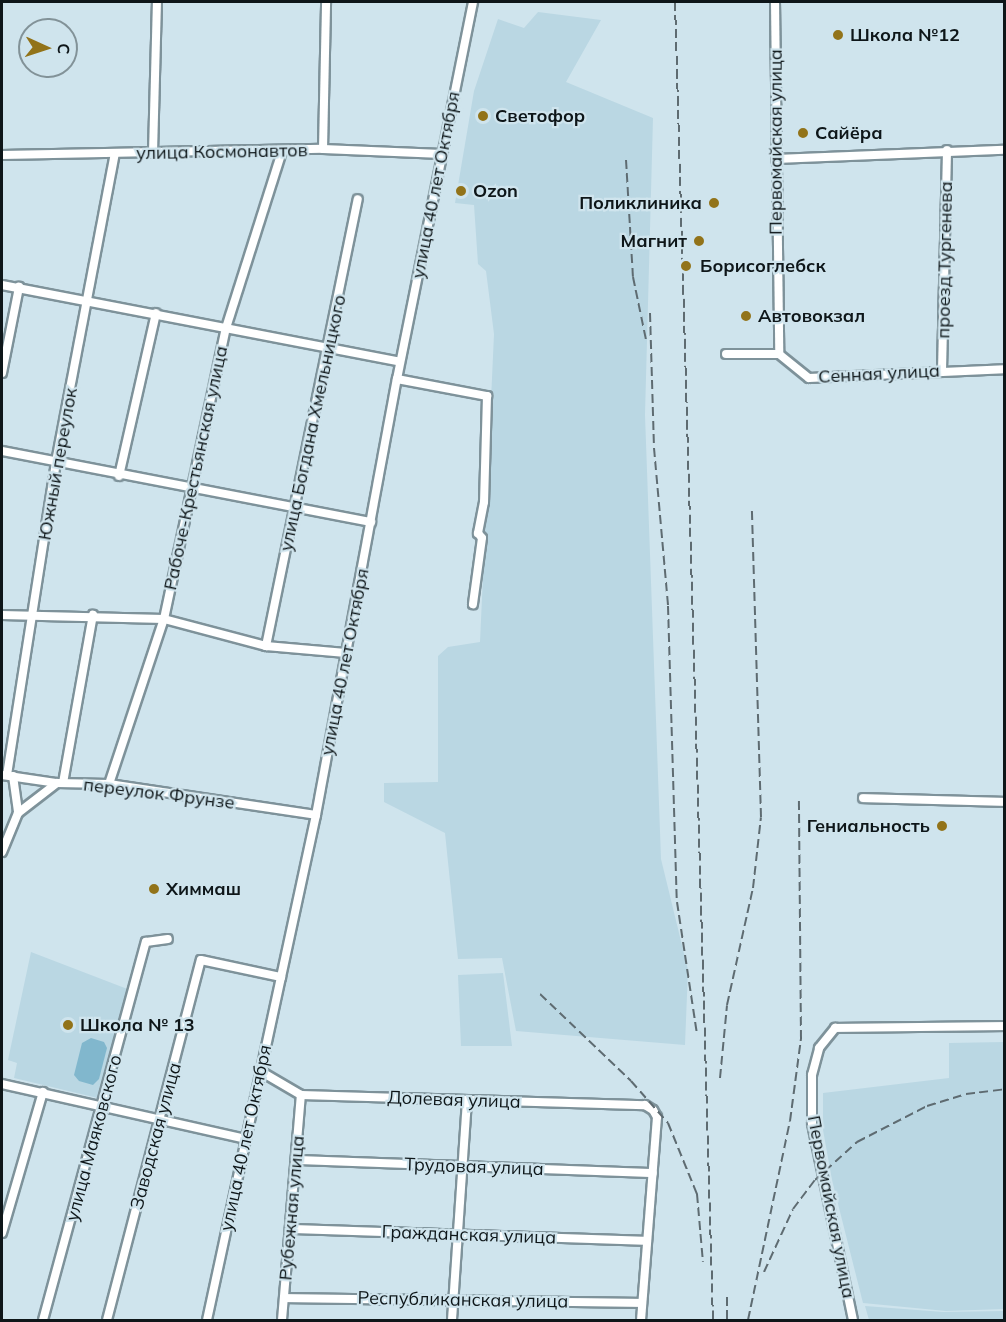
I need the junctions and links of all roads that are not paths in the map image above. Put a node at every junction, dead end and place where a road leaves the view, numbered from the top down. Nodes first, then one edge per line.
1 (157, 2) edge
2 (326, 2) edge
3 (473, 2) edge
4 (775, 2) edge
5 (323, 149) junction
6 (947, 150) junction
7 (1005, 150) edge
8 (282, 152) junction
9 (153, 153) junction
10 (115, 154) junction
11 (442, 154) junction
12 (2, 155) edge
13 (776, 159) junction
14 (358, 199) dead end
15 (2, 285) edge
16 (19, 287) junction
17 (88, 300) junction
18 (156, 313) junction
19 (226, 328) junction
20 (330, 349) junction
21 (726, 354) dead end
22 (779, 354) junction
23 (400, 362) junction
24 (1005, 369) edge
25 (942, 371) junction
26 (2, 373) edge
27 (397, 379) junction
28 (2, 452) edge
29 (56, 462) junction
30 (119, 476) junction
31 (191, 490) junction
32 (295, 507) junction
33 (371, 522) junction
34 (473, 604) dead end
35 (2, 615) edge
36 (33, 615) junction
37 (93, 615) junction
38 (164, 619) junction
39 (266, 646) junction
40 (346, 653) junction
41 (7, 776) edge
42 (60, 783) junction
43 (109, 784) junction
44 (863, 798) dead end
45 (1005, 802) edge
46 (18, 813) junction
47 (316, 815) junction
48 (2, 852) edge
49 (168, 939) dead end
50 (281, 977) junction
51 (1005, 1026) edge
52 (260, 1071) junction
53 (2, 1084) edge
54 (43, 1092) junction
55 (301, 1095) junction
56 (467, 1101) junction
57 (103, 1109) junction
58 (160, 1121) junction
59 (246, 1139) junction
60 (296, 1160) junction
61 (463, 1168) junction
62 (653, 1173) junction
63 (290, 1229) junction
64 (2, 1233) edge
65 (458, 1236) junction
66 (647, 1241) junction
67 (284, 1298) junction
68 (453, 1300) junction
69 (642, 1303) junction
70 (43, 1320) edge
71 (107, 1320) edge
72 (207, 1320) edge
73 (282, 1320) edge
74 (452, 1320) edge
75 (641, 1320) edge
76 (853, 1320) edge

1 - 9 street
2 - 5 street
3 - 11 street, улица 40 лет Октября
4 - 13 street, Первомайская улица
5 - 8 street, улица Космонавтов
5 - 11 street, улица Космонавтов
6 - 7 street
6 - 13 street
6 - 25 street, проезд Тургенева
8 - 9 street, улица Космонавтов
8 - 19 street, Рабоче-Крестьянская улица
9 - 10 street, улица Космонавтов
10 - 12 street, улица Космонавтов
10 - 17 street, Южный переулок
11 - 23 street, улица 40 лет Октября
13 - 22 street, Первомайская улица
14 - 20 street, улица Богдана Хмельницкого
15 - 16 street
16 - 17 street
16 - 26 street
17 - 18 street
17 - 29 street, Южный переулок
18 - 19 street
18 - 30 street
19 - 20 street
19 - 31 street, Рабоче-Крестьянская улица
20 - 23 street
20 - 32 street, улица Богдана Хмельницкого
21 - 22 street
22 - 25 street, Сенная улица
23 - 27 street, улица 40 лет Октября
24 - 25 street, Сенная улица
27 - 33 street, улица 40 лет Октября
27 - 34 street
28 - 29 street
29 - 30 street
29 - 36 street, Южный переулок
30 - 31 street
31 - 32 street
31 - 38 street, Рабоче-Крестьянская улица
32 - 33 street
32 - 39 street, улица Богдана Хмельницкого
33 - 40 street, улица 40 лет Октября
35 - 36 street
36 - 37 street
36 - 41 street, Южный переулок
37 - 38 street
37 - 42 street
38 - 39 street
38 - 43 street, Рабоче-Крестьянская улица
39 - 40 street
40 - 47 street, улица 40 лет Октября
41 - 42 street, переулок Фрунзе
41 - 46 street, Южный переулок
42 - 43 street, переулок Фрунзе
42 - 46 street
43 - 47 street, переулок Фрунзе
44 - 45 street
46 - 48 street
47 - 50 street, улица 40 лет Октября
49 - 57 street, улица Маяковского
50 - 52 street, улица 40 лет Октября
50 - 58 street, Заводская улица
51 - 76 street, Первомайская улица
52 - 55 street, Долевая улица
52 - 59 street, улица 40 лет Октября
53 - 54 street
54 - 57 street
54 - 64 street
55 - 56 street, Долевая улица
55 - 60 street, Рубежная улица
56 - 61 street
56 - 62 street, Долевая улица
57 - 58 street
57 - 70 street, улица Маяковского
58 - 59 street
58 - 71 street, Заводская улица
59 - 72 street, улица 40 лет Октября
60 - 61 street, Трудовая улица
60 - 63 street, Рубежная улица
61 - 62 street, Трудовая улица
61 - 65 street
62 - 66 street
63 - 65 street, Гражданская улица
63 - 67 street, Рубежная улица
65 - 66 street, Гражданская улица
65 - 68 street
66 - 69 street
67 - 68 street, Республиканская улица
67 - 73 street, Рубежная улица
68 - 69 street, Республиканская улица
68 - 74 street
69 - 75 street

